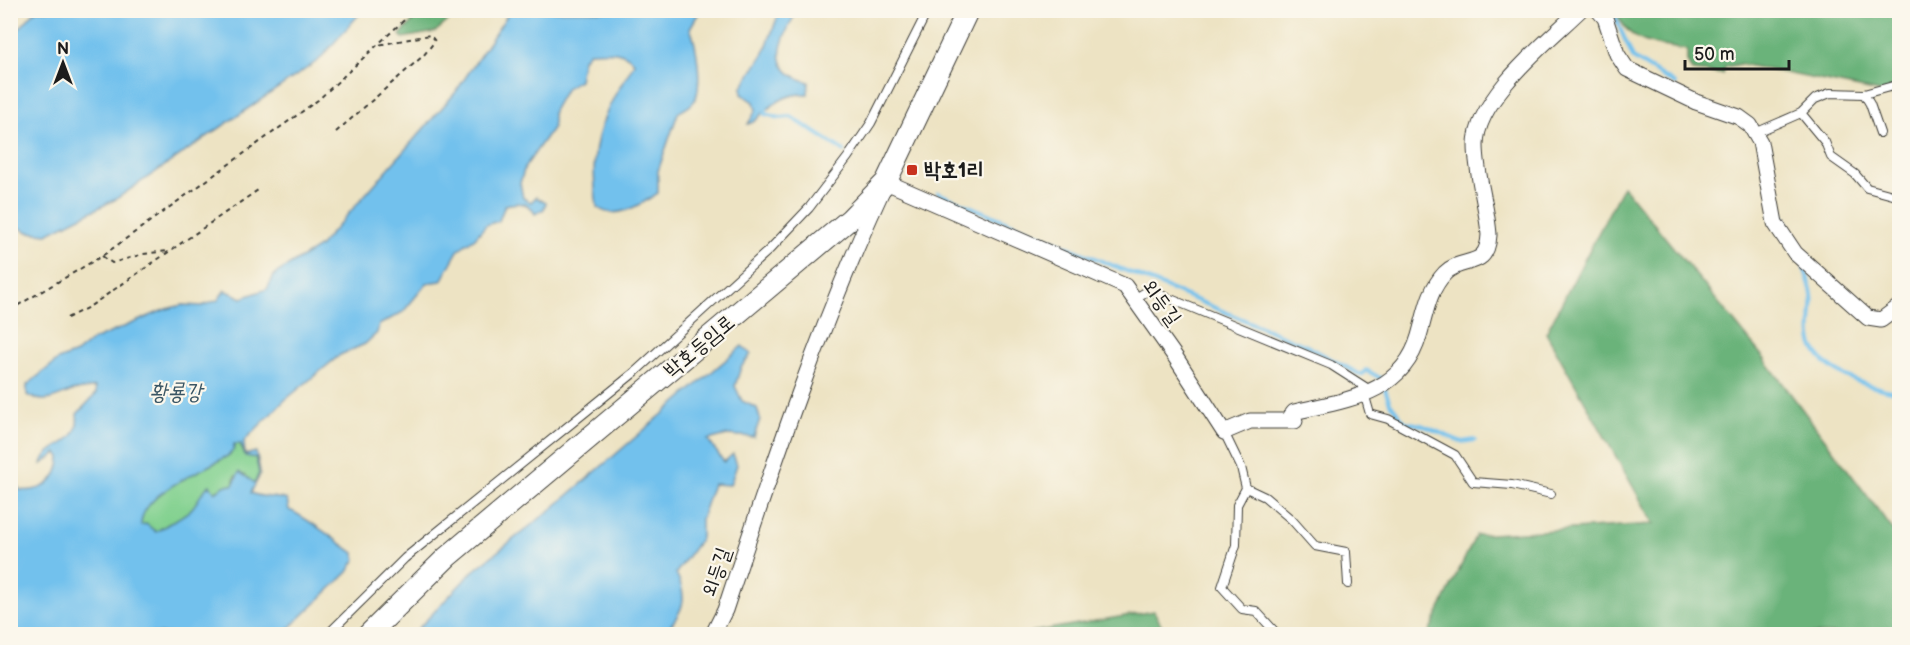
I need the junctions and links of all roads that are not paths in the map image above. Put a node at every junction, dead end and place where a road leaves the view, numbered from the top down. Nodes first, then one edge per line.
1 (928, 10) edge
2 (968, 10) edge
3 (1580, 10) edge
4 (1598, 10) edge
5 (1899, 84) edge
6 (1864, 94) junction
7 (1801, 113) junction
8 (1755, 133) junction
9 (1880, 133) dead end
10 (885, 182) junction
11 (1899, 197) edge
12 (1134, 298) junction
13 (1899, 306) edge
14 (1367, 392) junction
15 (1224, 432) junction
16 (1246, 488) junction
17 (1551, 494) dead end
18 (1348, 584) dead end
19 (328, 634) edge
20 (369, 634) edge
21 (713, 634) edge
22 (1278, 634) edge

1 - 19 lane
2 - 10 street, 박호등임로
3 - 14 street
4 - 8 street
5 - 6 lane
6 - 7 lane
6 - 9 lane
7 - 8 lane
7 - 11 lane
8 - 13 street
10 - 12 street, 외등길
10 - 20 street, 박호등임로
10 - 21 street, 외등길
12 - 14 lane
12 - 15 street, 외등길
14 - 15 street
14 - 17 lane
15 - 16 lane
16 - 18 lane
16 - 22 lane

